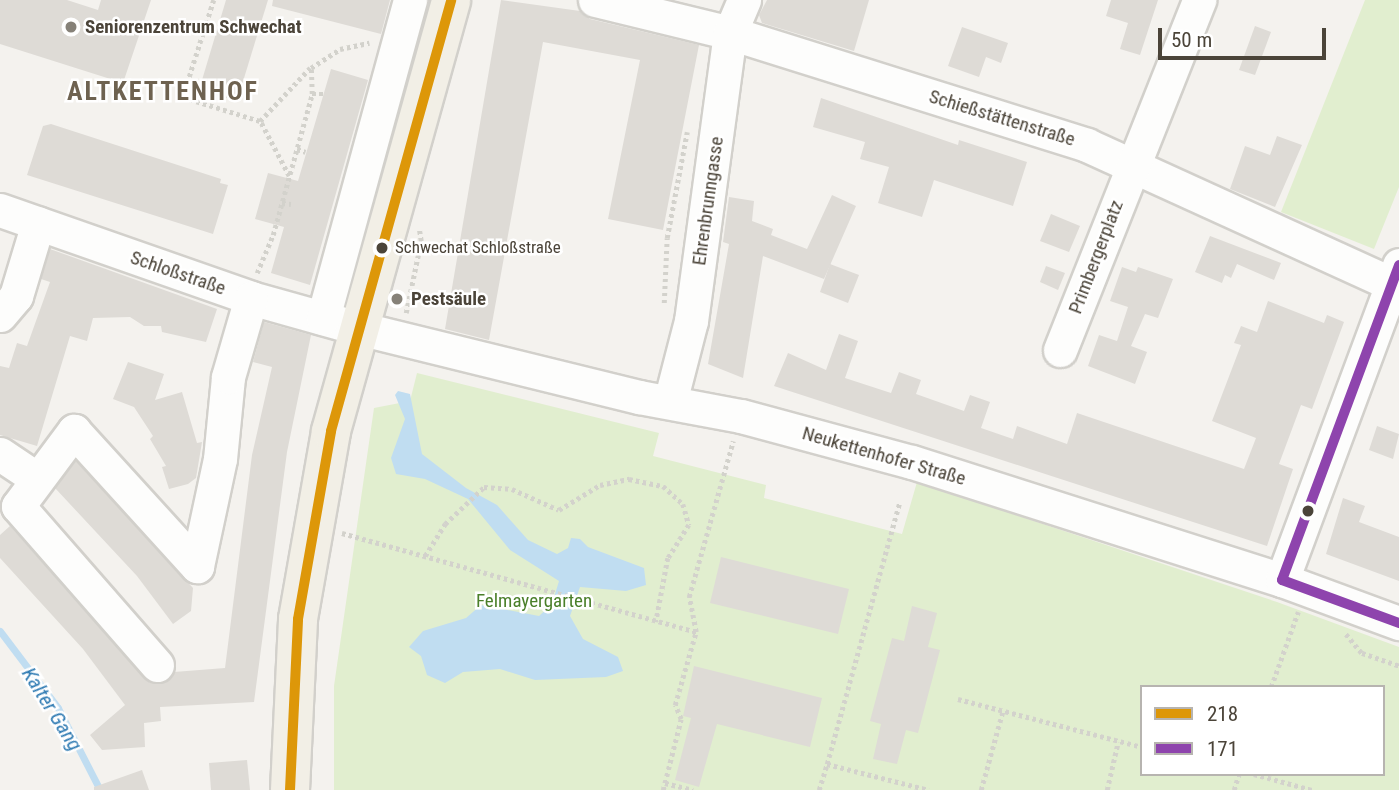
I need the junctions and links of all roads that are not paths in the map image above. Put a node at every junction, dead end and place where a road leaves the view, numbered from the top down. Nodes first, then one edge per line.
1 (410, 0) edge
2 (451, 0) edge
3 (595, 0) edge
4 (744, 0) edge
5 (1199, 0) edge
6 (730, 33) junction
7 (1132, 163) junction
8 (0, 210) edge
9 (38, 223) junction
10 (1396, 274) edge
11 (251, 298) junction
12 (0, 315) edge
13 (340, 323) junction
14 (1060, 350) dead end
15 (670, 402) junction
16 (0, 454) edge
17 (36, 478) junction
18 (1299, 599) junction
19 (1399, 623) edge
20 (156, 665) dead end
21 (290, 790) edge

1 - 13 street
2 - 13 main road
3 - 6 street, Schießstättenstraße
4 - 6 street, Ehrenbrunngasse
5 - 7 street, Primbergerplatz
6 - 7 street, Schießstättenstraße
6 - 15 street, Ehrenbrunngasse
7 - 10 street, Schießstättenstraße
7 - 14 street, Primbergerplatz
8 - 9 street, Schloßstraße
9 - 11 street, Schloßstraße
9 - 12 street
10 - 18 street
11 - 13 street, Schloßstraße
11 - 17 street
13 - 15 street, Neukettenhofer Straße
13 - 21 main road
15 - 18 street, Neukettenhofer Straße
16 - 17 street
17 - 20 street
18 - 19 street, Neukettenhofer Straße

